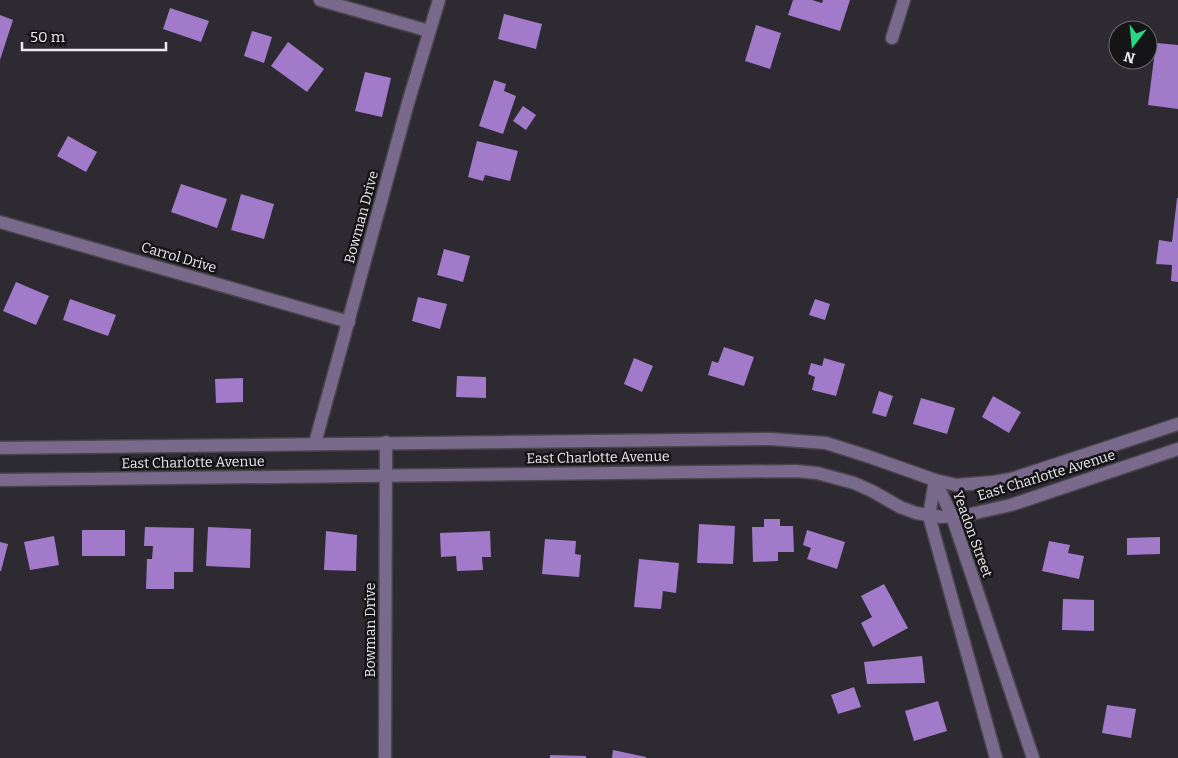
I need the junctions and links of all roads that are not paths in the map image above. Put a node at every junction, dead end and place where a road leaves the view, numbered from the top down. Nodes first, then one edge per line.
1 (320, 0) edge
2 (438, 0) edge
3 (904, 0) edge
4 (429, 31) junction
5 (892, 38) dead end
6 (0, 222) edge
7 (349, 322) junction
8 (1176, 429) edge
9 (386, 442) junction
10 (315, 443) junction
11 (0, 448) edge
12 (1178, 449) edge
13 (386, 475) junction
14 (0, 480) edge
15 (935, 480) junction
16 (929, 516) junction
17 (952, 516) junction
18 (385, 758) edge
19 (996, 758) edge
20 (1033, 758) edge

1 - 4 street
2 - 4 street, Bowman Drive
3 - 5 street
4 - 7 street, Bowman Drive
6 - 7 street, Carrol Drive
7 - 10 street, Bowman Drive
8 - 15 street, East Charlotte Avenue
9 - 10 street, East Charlotte Avenue
9 - 13 street, Bowman Drive
9 - 15 street, East Charlotte Avenue
10 - 11 street, East Charlotte Avenue
12 - 17 street, East Charlotte Avenue
13 - 14 street, East Charlotte Avenue
13 - 16 street, East Charlotte Avenue
13 - 18 street, Bowman Drive
15 - 16 street, Yeadon Street
15 - 17 street, Yeadon Street
16 - 17 street, East Charlotte Avenue
16 - 19 street, Yeadon Street
17 - 20 street, Yeadon Street

